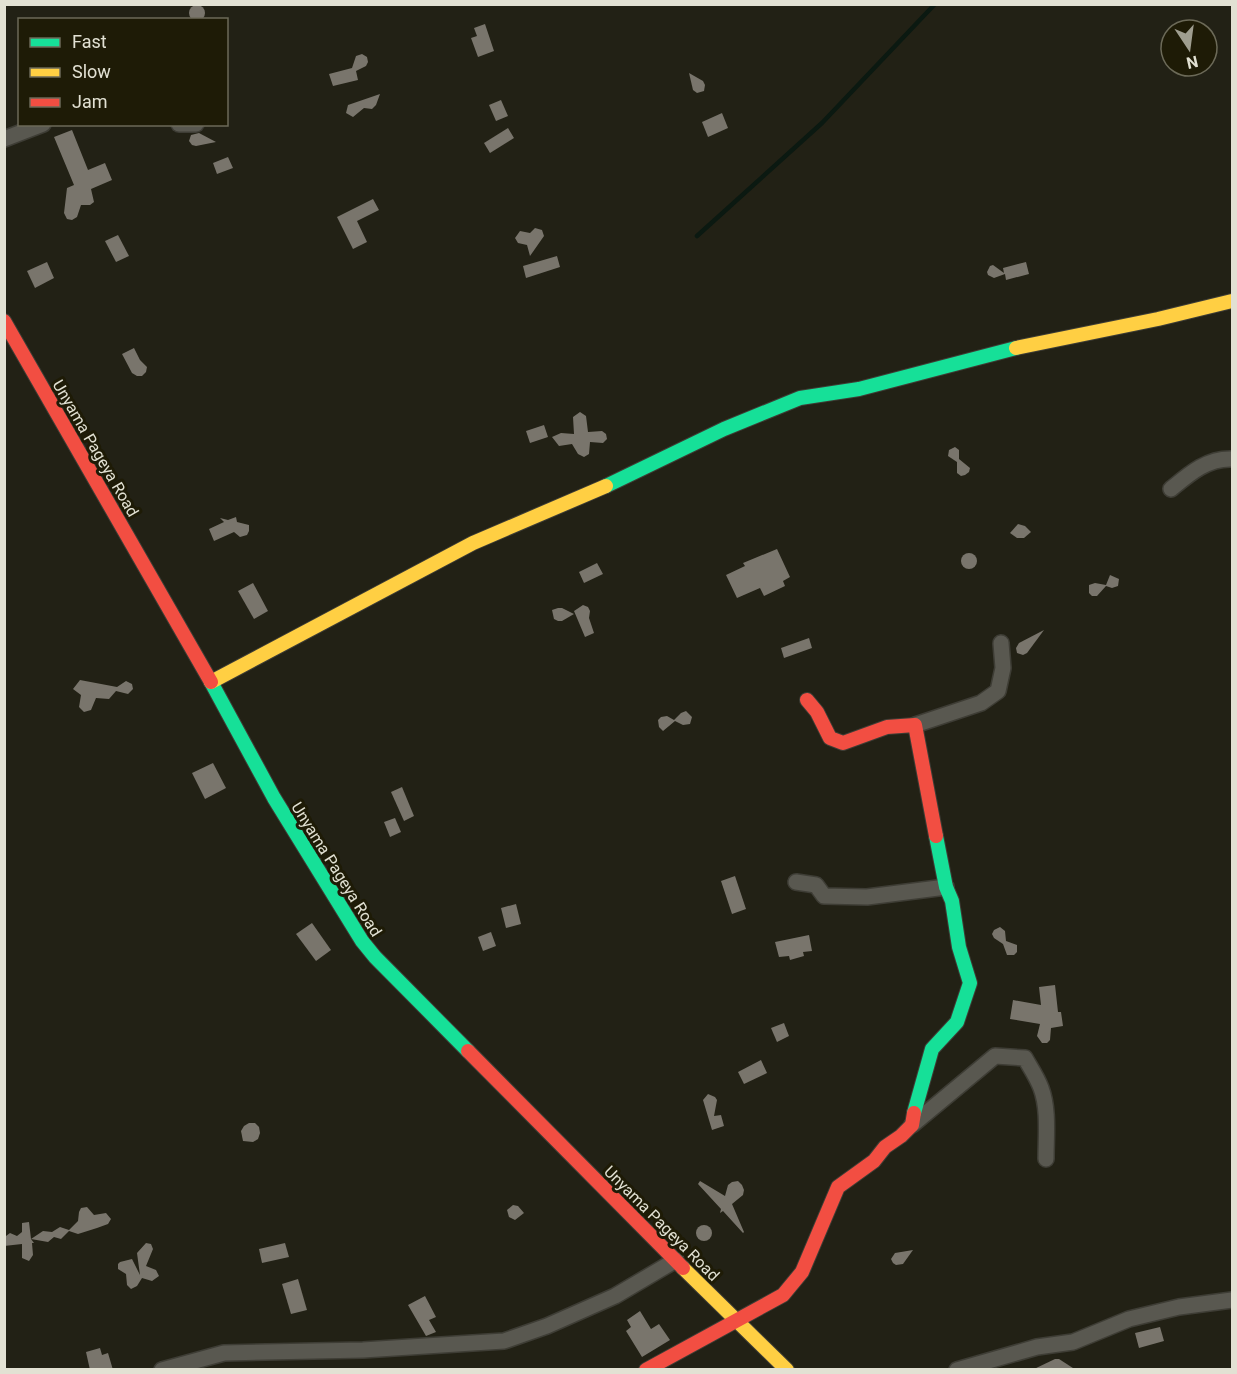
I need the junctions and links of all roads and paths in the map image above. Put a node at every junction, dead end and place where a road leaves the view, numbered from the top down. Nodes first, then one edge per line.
1 (38, 126) edge
2 (4, 139) edge
3 (1233, 301) edge
4 (4, 321) edge
5 (1233, 459) edge
6 (1171, 489) dead end
7 (1001, 643) dead end
8 (211, 682) junction
9 (807, 700) dead end
10 (915, 725) junction
11 (796, 882) dead end
12 (946, 887) junction
13 (912, 1125) junction
14 (1046, 1159) dead end
15 (676, 1260) junction
16 (1233, 1300) edge
17 (735, 1320) junction
18 (162, 1370) edge
19 (646, 1370) edge
20 (787, 1370) edge
21 (957, 1370) edge

1 - 2 street
3 - 8 street
4 - 8 street, Unyama Pageya Road
5 - 6 street
7 - 10 street
8 - 15 street, Unyama Pageya Road
9 - 10 street
10 - 12 street
11 - 12 street
12 - 13 street
13 - 14 street
13 - 17 street
15 - 17 street, Unyama Pageya Road
15 - 18 street
16 - 21 street
17 - 19 street
17 - 20 street, Unyama Pageya Road

